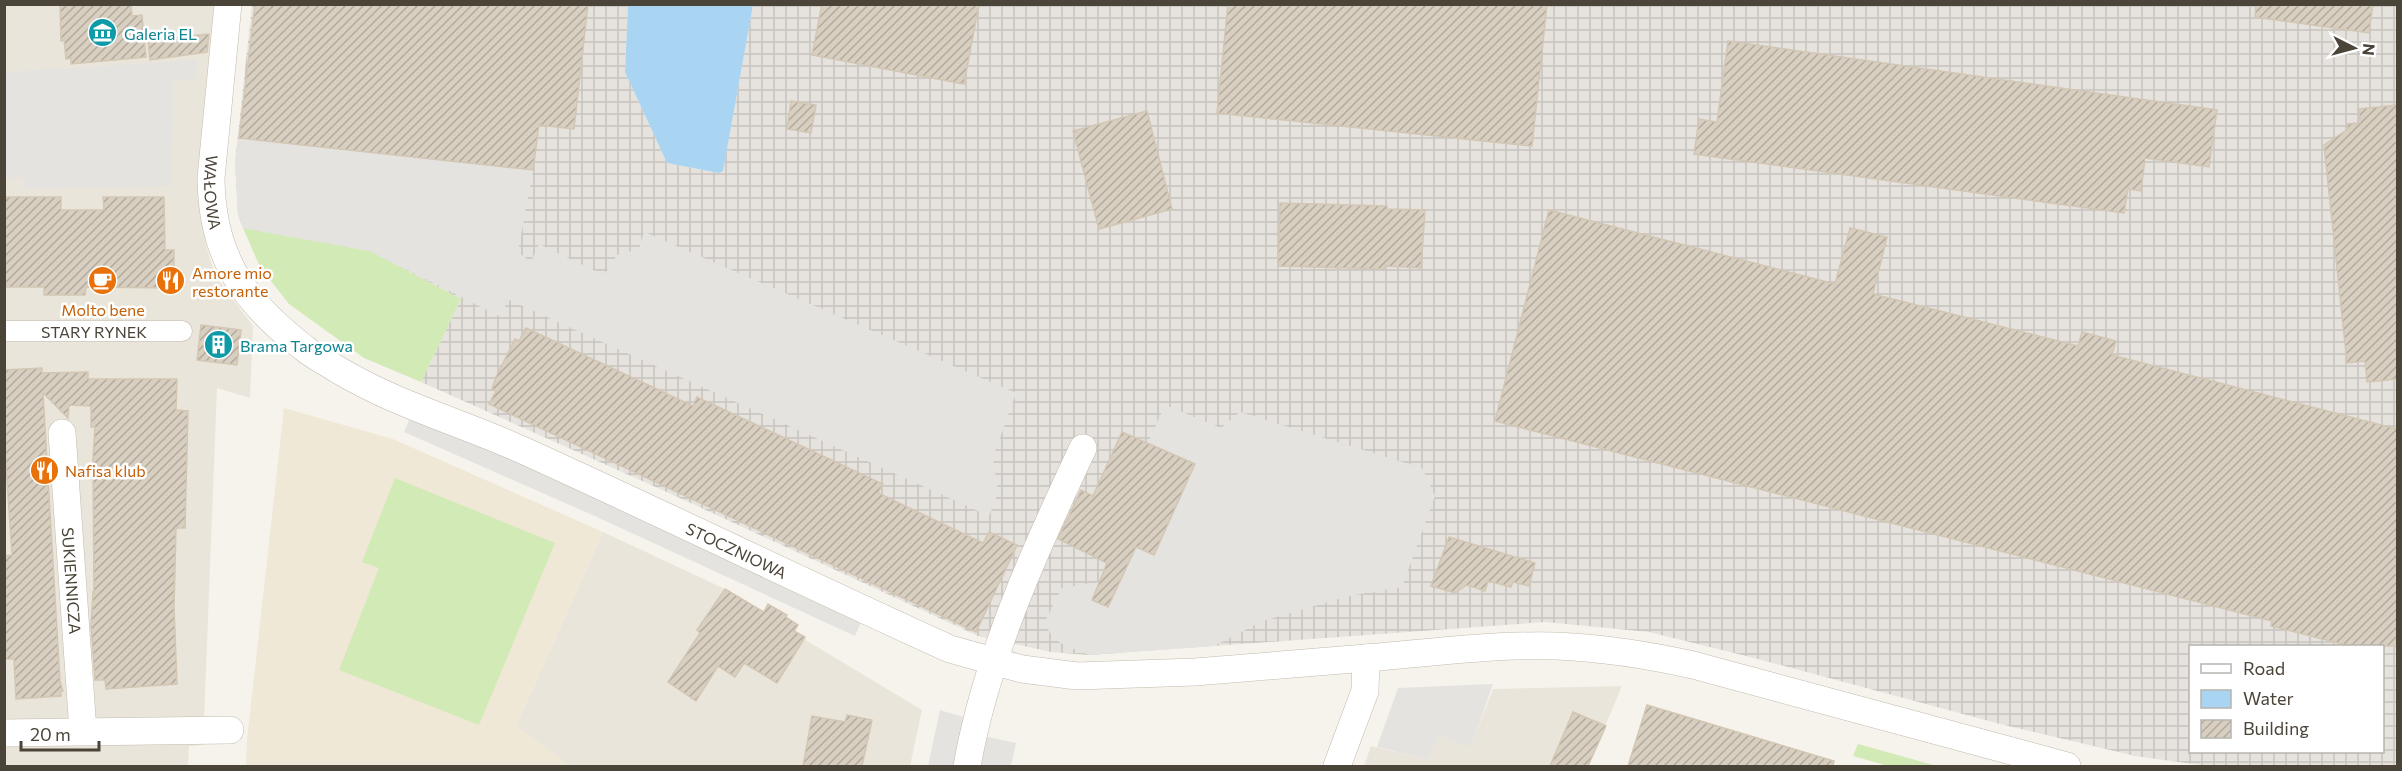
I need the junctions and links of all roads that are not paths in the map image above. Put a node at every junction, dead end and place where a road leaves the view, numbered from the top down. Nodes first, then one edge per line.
1 (228, 4) edge
2 (277, 325) joint
3 (4, 331) edge
4 (182, 331) dead end
5 (62, 433) dead end
6 (1083, 448) dead end
7 (1366, 662) junction
8 (995, 663) junction
9 (230, 730) dead end
10 (83, 731) junction
11 (4, 733) edge
12 (967, 766) edge
13 (1338, 766) edge
14 (2067, 766) edge

1 - 2 street, WAŁOWA
2 - 8 street, STOCZNIOWA
3 - 4 street, STARY RYNEK
5 - 10 street, SUKIENNICZA
6 - 8 street
7 - 8 street, STOCZNIOWA
7 - 13 street
7 - 14 street, STOCZNIOWA
8 - 12 street
9 - 10 street
10 - 11 street

